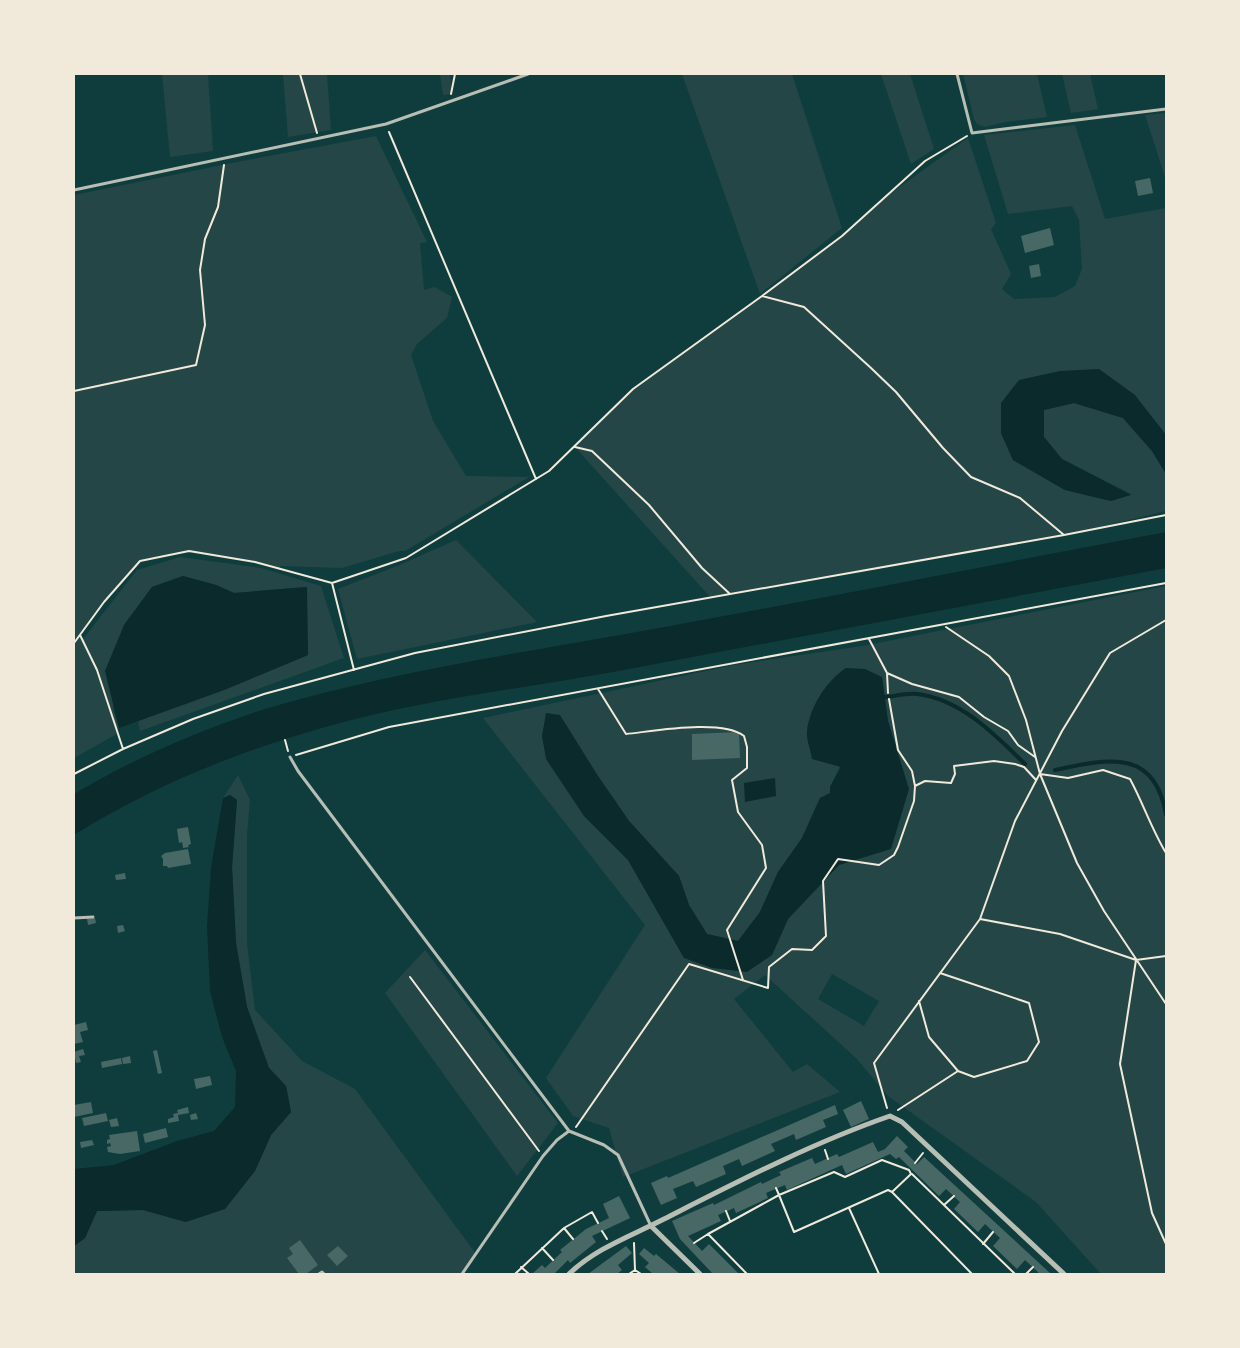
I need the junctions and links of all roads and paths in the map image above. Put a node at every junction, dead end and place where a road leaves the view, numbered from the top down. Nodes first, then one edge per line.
1 (300, 74) edge
2 (455, 74) edge
3 (528, 74) edge
4 (957, 74) edge
5 (450, 101) junction
6 (1167, 109) edge
7 (386, 124) junction
8 (972, 133) junction
9 (318, 138) junction
10 (235, 156) junction
11 (74, 190) edge
12 (762, 296) junction
13 (74, 391) edge
14 (575, 447) junction
15 (536, 479) junction
16 (1167, 515) edge
17 (1064, 535) junction
18 (332, 583) junction
19 (1167, 583) edge
20 (730, 594) junction
21 (1167, 620) edge
22 (944, 626) junction
23 (80, 635) junction
24 (869, 639) junction
25 (74, 643) edge
26 (354, 670) junction
27 (887, 672) junction
28 (598, 688) junction
29 (888, 693) dead end
30 (889, 699) dead end
31 (285, 740) dead end
32 (123, 749) junction
33 (290, 756) junction
34 (1035, 756) junction
35 (74, 774) edge
36 (1040, 774) junction
37 (1036, 780) junction
38 (915, 786) junction
39 (1167, 853) edge
40 (93, 917) dead end
41 (74, 918) edge
42 (980, 920) junction
43 (1167, 956) edge
44 (1136, 960) junction
45 (939, 973) junction
46 (410, 977) dead end
47 (743, 980) junction
48 (919, 1000) junction
49 (1167, 1004) edge
50 (958, 1071) junction
51 (890, 1116) junction
52 (571, 1131) junction
53 (929, 1147) junction
54 (543, 1156) junction
55 (915, 1162) dead end
56 (911, 1174) junction
57 (776, 1188) dead end
58 (892, 1192) junction
59 (779, 1195) junction
60 (954, 1196) dead end
61 (944, 1205) junction
62 (849, 1208) junction
63 (726, 1211) dead end
64 (730, 1221) junction
65 (966, 1221) dead end
66 (598, 1223) dead end
67 (963, 1224) junction
68 (651, 1226) junction
69 (564, 1228) junction
70 (993, 1232) dead end
71 (708, 1234) junction
72 (573, 1239) dead end
73 (623, 1239) junction
74 (694, 1243) dead end
75 (983, 1244) junction
76 (1167, 1244) edge
77 (542, 1248) junction
78 (722, 1248) junction
79 (718, 1252) dead end
80 (1005, 1257) dead end
81 (553, 1260) dead end
82 (1001, 1261) junction
83 (739, 1266) junction
84 (521, 1267) junction
85 (1033, 1267) dead end
86 (635, 1270) junction
87 (734, 1270) dead end
88 (319, 1275) edge
89 (324, 1275) edge
90 (462, 1275) edge
91 (515, 1275) edge
92 (529, 1275) edge
93 (569, 1275) edge
94 (629, 1275) edge
95 (641, 1275) edge
96 (700, 1275) edge
97 (747, 1275) edge
98 (879, 1275) edge
99 (972, 1275) edge
100 (1015, 1275) edge
101 (1026, 1275) edge
102 (1064, 1275) edge

1 - 9 path
2 - 5 path
3 - 5 lane
4 - 8 lane
5 - 7 lane
6 - 8 lane
7 - 9 lane
7 - 15 path
8 - 12 path
9 - 10 lane
10 - 11 lane
10 - 13 path
12 - 14 path
12 - 17 path
14 - 15 path
14 - 20 path
15 - 18 path
16 - 17 path
17 - 20 path
18 - 23 path
18 - 26 path
19 - 22 path
20 - 26 path
21 - 36 path
22 - 24 path
22 - 34 path
23 - 25 path
23 - 32 path
24 - 27 path
24 - 28 path
26 - 32 path
27 - 29 path
27 - 34 path
28 - 33 path
28 - 47 path
30 - 38 path
31 - 33 path
32 - 35 path
33 - 52 lane
34 - 36 path
36 - 37 path
36 - 39 path
36 - 44 path
37 - 38 path
37 - 42 path
38 - 47 path
40 - 41 lane
42 - 44 path
42 - 45 path
43 - 44 path
44 - 49 path
44 - 76 path
45 - 48 path
45 - 50 path
46 - 54 path
47 - 52 path
48 - 50 path
48 - 51 path
50 - 51 path
51 - 53 street
51 - 68 street
52 - 54 lane
52 - 68 lane
53 - 55 path
53 - 102 street
54 - 90 lane
56 - 58 path
56 - 59 path
56 - 61 path
57 - 59 path
58 - 62 path
58 - 99 path
59 - 62 path
59 - 64 path
60 - 61 path
61 - 67 path
62 - 98 path
63 - 64 path
64 - 71 path
65 - 67 path
66 - 69 path
67 - 75 path
68 - 73 street
68 - 96 street
69 - 72 path
69 - 77 path
70 - 75 path
71 - 74 path
71 - 78 path
73 - 86 path
73 - 93 street
75 - 82 path
77 - 81 path
77 - 84 path
78 - 79 path
78 - 83 path
80 - 82 path
82 - 100 path
83 - 87 path
83 - 97 path
84 - 91 path
84 - 92 path
85 - 101 path
86 - 94 path
86 - 95 path
88 - 89 lane

